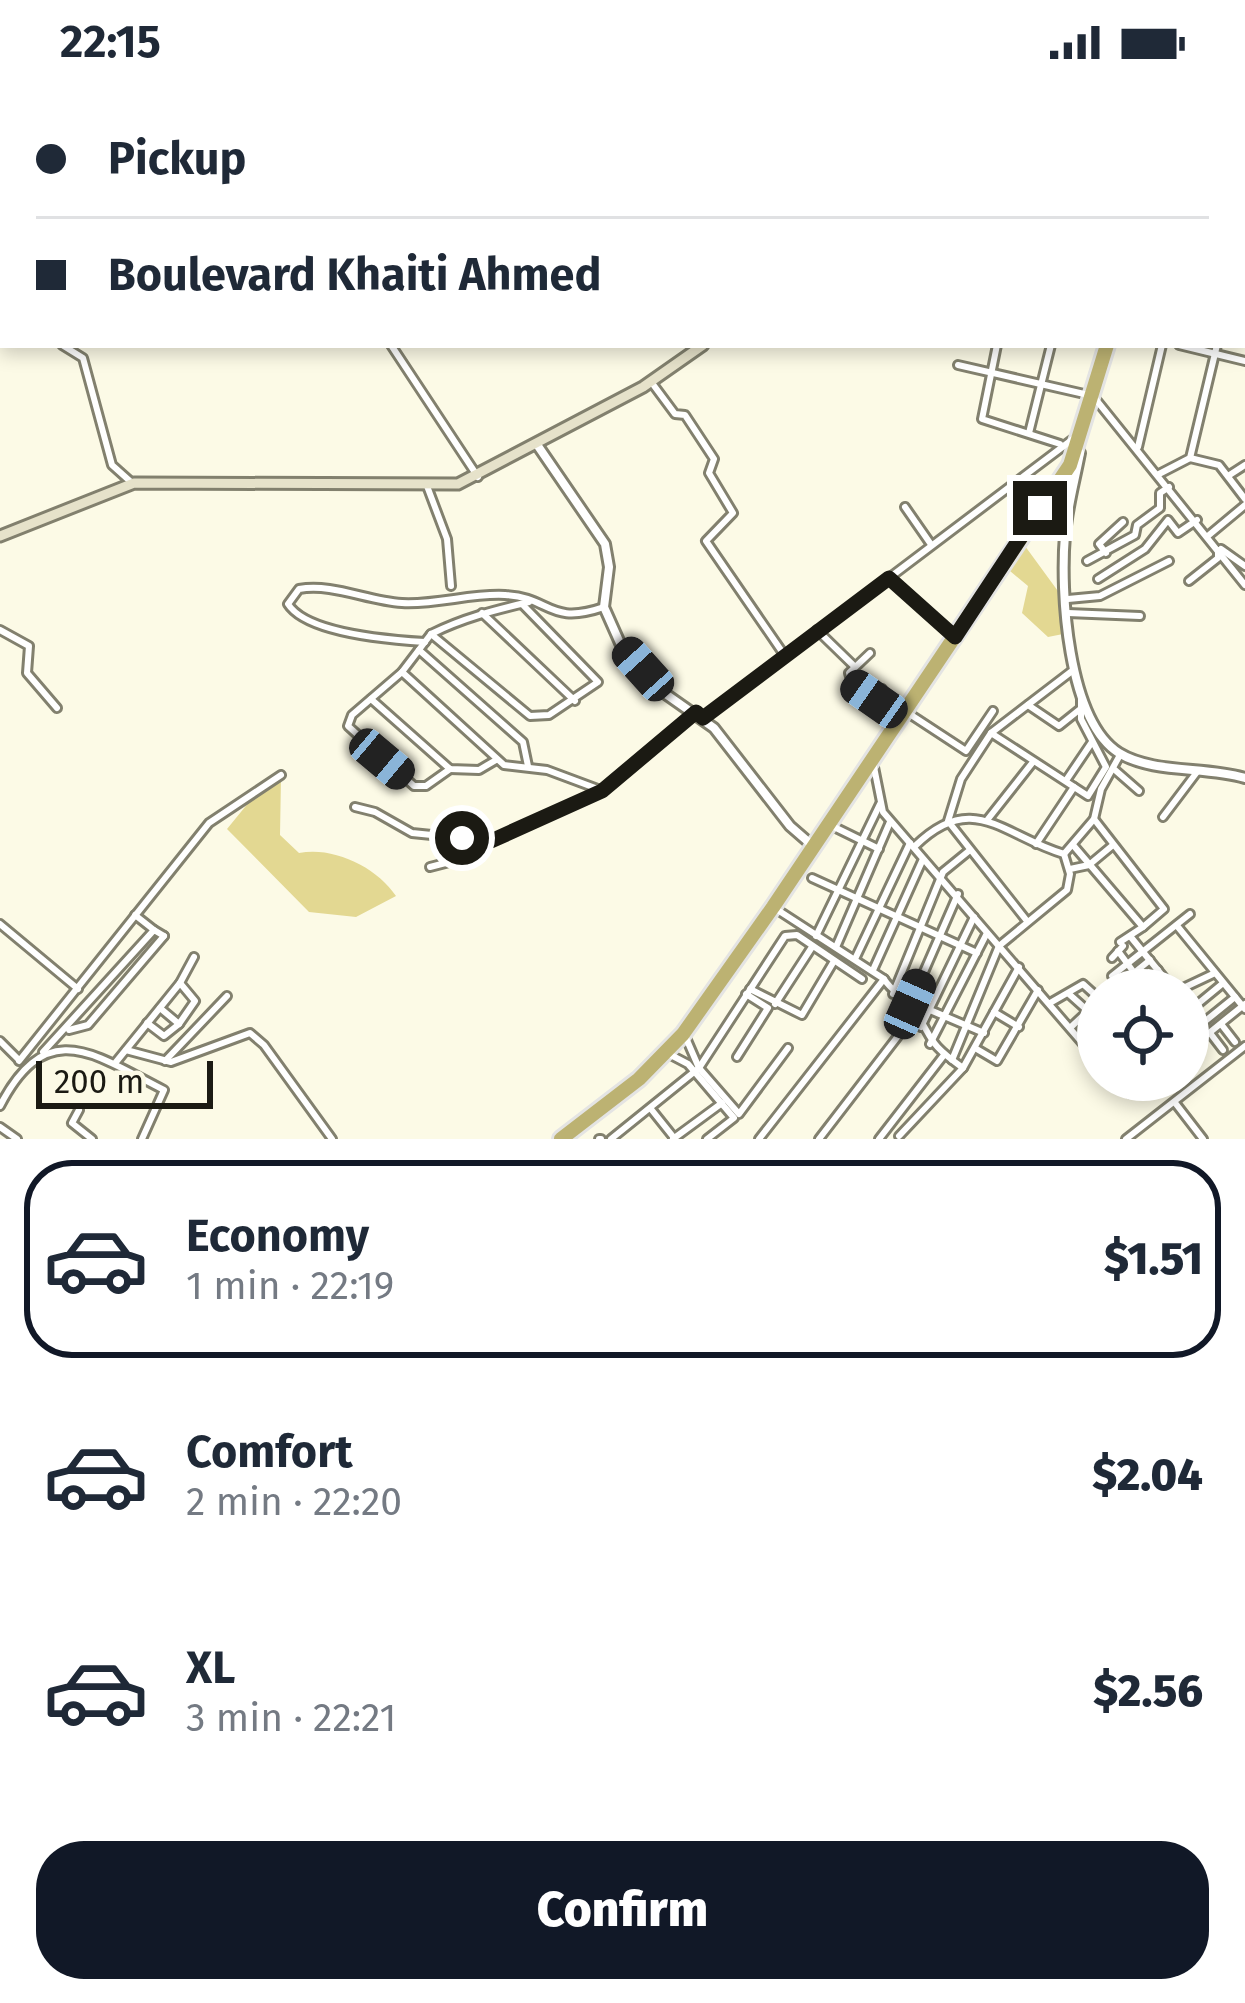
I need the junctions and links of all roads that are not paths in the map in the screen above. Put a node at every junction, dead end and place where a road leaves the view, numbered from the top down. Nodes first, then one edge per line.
1 (67, 348) edge
2 (393, 348) edge
3 (699, 348) edge
4 (996, 348) edge
5 (1050, 348) edge
6 (1106, 348) edge
7 (1161, 348) edge
8 (1216, 349) edge
9 (1245, 361) edge
10 (958, 365) dead end
11 (992, 370) junction
12 (651, 382) junction
13 (1042, 382) junction
14 (1093, 396) junction
15 (1029, 434) junction
16 (1083, 434) junction
17 (1062, 445) junction
18 (538, 446) junction
19 (1138, 446) junction
20 (1190, 458) junction
21 (1245, 465) edge
22 (1159, 474) junction
23 (1227, 476) junction
24 (478, 477) junction
25 (1058, 482) junction
26 (134, 483) junction
27 (427, 486) junction
28 (1074, 487) junction
29 (1169, 487) junction
30 (1245, 502) edge
31 (905, 507) dead end
32 (1197, 520) junction
33 (1123, 522) dead end
34 (1209, 535) junction
35 (0, 536) edge
36 (1130, 539) junction
37 (930, 543) junction
38 (1218, 549) junction
39 (1142, 550) junction
40 (1107, 554) junction
41 (1087, 561) dead end
42 (1169, 561) dead end
43 (1155, 564) junction
44 (1239, 566) edge
45 (889, 578) junction
46 (1189, 580) dead end
47 (1245, 585) edge
48 (452, 586) dead end
49 (1116, 587) junction
50 (1068, 599) junction
51 (526, 603) junction
52 (604, 607) junction
53 (482, 613) junction
54 (1068, 613) junction
55 (1140, 616) dead end
56 (0, 629) edge
57 (817, 630) junction
58 (431, 634) junction
59 (955, 637) junction
60 (422, 646) junction
61 (870, 653) dead end
62 (785, 656) junction
63 (854, 666) junction
64 (1072, 670) junction
65 (403, 672) junction
66 (882, 689) dead end
67 (1082, 695) junction
68 (371, 699) junction
69 (575, 701) junction
70 (1028, 705) junction
71 (57, 708) dead end
72 (904, 710) junction
73 (1080, 710) junction
74 (994, 711) dead end
75 (699, 715) junction
76 (992, 733) junction
77 (1092, 742) junction
78 (1120, 754) junction
79 (496, 760) junction
80 (872, 760) junction
81 (1033, 762) junction
82 (528, 766) junction
83 (1201, 767) junction
84 (450, 769) junction
85 (1114, 769) junction
86 (281, 775) dead end
87 (1245, 778) edge
88 (1066, 780) junction
89 (1074, 787) junction
90 (602, 791) junction
91 (1139, 791) dead end
92 (880, 803) junction
93 (355, 807) dead end
94 (1163, 817) dead end
95 (988, 819) junction
96 (1094, 819) junction
97 (947, 820) junction
98 (890, 822) junction
99 (828, 824) junction
100 (860, 839) junction
101 (491, 841) junction
102 (913, 844) junction
103 (1035, 845) junction
104 (1072, 845) junction
105 (1113, 845) junction
106 (813, 846) junction
107 (879, 849) junction
108 (970, 850) junction
109 (1064, 854) junction
110 (924, 858) junction
111 (1089, 865) junction
112 (430, 867) dead end
113 (1070, 869) junction
114 (942, 876) junction
115 (812, 878) dead end
116 (837, 890) junction
117 (958, 894) junction
118 (858, 900) junction
119 (773, 907) junction
120 (878, 910) junction
121 (1190, 914) dead end
122 (135, 915) junction
123 (974, 917) junction
124 (898, 919) junction
125 (1027, 921) junction
126 (0, 924) edge
127 (1143, 927) junction
128 (1178, 927) junction
129 (918, 928) junction
130 (987, 933) junction
131 (816, 936) junction
132 (1130, 936) junction
133 (940, 937) junction
134 (961, 946) junction
135 (999, 946) junction
136 (812, 947) junction
137 (836, 947) junction
138 (1143, 949) junction
139 (977, 953) junction
140 (194, 957) dead end
141 (855, 959) junction
142 (1150, 960) junction
143 (834, 961) junction
144 (1127, 964) junction
145 (1019, 967) junction
146 (1121, 969) edge
147 (1131, 969) edge
148 (1140, 969) edge
149 (1157, 969) edge
150 (872, 970) junction
151 (1215, 974) junction
152 (1209, 978) edge
153 (884, 979) junction
154 (862, 980) dead end
155 (180, 983) junction
156 (1222, 983) junction
157 (78, 989) junction
158 (1077, 989) edge
159 (1038, 990) junction
160 (1209, 990) edge
161 (748, 991) junction
162 (1211, 993) joint
163 (893, 994) junction
164 (1070, 994) junction
165 (227, 996) dead end
166 (1235, 997) junction
167 (1077, 1000) edge
168 (1050, 1003) junction
169 (910, 1004) junction
170 (771, 1006) junction
171 (1244, 1006) edge
172 (160, 1008) junction
173 (930, 1010) junction
174 (994, 1012) junction
175 (915, 1014) junction
176 (944, 1017) junction
177 (1209, 1018) edge
178 (1077, 1019) edge
179 (147, 1023) junction
180 (179, 1024) junction
181 (1221, 1024) junction
182 (968, 1026) junction
183 (921, 1027) junction
184 (1019, 1027) junction
185 (1070, 1028) junction
186 (983, 1033) junction
187 (1210, 1033) joint
188 (1077, 1036) edge
189 (0, 1041) edge
190 (1234, 1042) dead end
191 (930, 1044) junction
192 (677, 1045) junction
193 (1245, 1046) edge
194 (788, 1048) dead end
195 (975, 1048) junction
196 (9, 1049) junction
197 (1222, 1049) dead end
198 (126, 1050) junction
199 (737, 1057) dead end
200 (0, 1058) edge
201 (948, 1058) junction
202 (20, 1060) junction
203 (165, 1061) junction
204 (116, 1062) junction
205 (30, 1064) junction
206 (694, 1067) junction
207 (963, 1068) junction
208 (3, 1092) edge
209 (722, 1102) junction
210 (1175, 1104) junction
211 (0, 1106) edge
212 (651, 1109) junction
213 (79, 1111) dead end
214 (0, 1127) edge
215 (898, 1136) edge
216 (17, 1139) edge
217 (92, 1139) edge
218 (142, 1139) edge
219 (332, 1139) edge
220 (561, 1139) edge
221 (611, 1139) edge
222 (674, 1139) edge
223 (707, 1139) edge
224 (759, 1139) edge
225 (819, 1139) edge
226 (879, 1139) edge
227 (1126, 1139) edge
228 (1203, 1139) edge

1 - 26 street
2 - 24 street
3 - 12 main road
4 - 11 street
5 - 13 street
6 - 14 highway
7 - 19 street
8 - 9 street
8 - 20 street
10 - 11 street
11 - 13 street
11 - 15 street
12 - 18 main road
12 - 62 street
13 - 14 street
13 - 15 street
14 - 16 highway
14 - 19 street
15 - 17 street
16 - 17 street
16 - 25 highway
16 - 28 street
17 - 37 street
18 - 24 main road
18 - 52 street
19 - 22 street
20 - 22 street
20 - 23 street
21 - 23 street
22 - 29 street
23 - 30 street
24 - 27 main road
25 - 28 highway
25 - 59 highway
26 - 27 main road
26 - 35 main road
27 - 48 street
28 - 50 street
29 - 32 street
29 - 36 street
30 - 34 street
31 - 37 street
32 - 34 street
32 - 39 street
33 - 40 street
34 - 38 street
36 - 39 street
36 - 40 street
37 - 45 street
38 - 44 street
38 - 46 street
39 - 43 street
39 - 49 street
40 - 41 street
42 - 43 street
43 - 49 street
44 - 47 street
45 - 57 street
45 - 59 street
49 - 50 street
50 - 54 street
51 - 52 street
51 - 53 street
51 - 60 street
51 - 69 street
52 - 75 street
53 - 58 street
53 - 69 street
54 - 55 street
54 - 64 street
56 - 71 street
57 - 62 street
57 - 63 street
58 - 60 street
58 - 69 street
59 - 72 highway
60 - 65 street
60 - 82 street
61 - 63 street
62 - 75 street
63 - 66 street
64 - 67 street
64 - 70 street
65 - 68 street
65 - 79 street
67 - 73 street
67 - 78 street
68 - 84 street
68 - 84 street
70 - 73 street
70 - 76 street
72 - 74 street
72 - 80 highway
73 - 77 street
75 - 90 street
75 - 106 street
76 - 81 street
76 - 97 street
77 - 88 street
77 - 89 street
78 - 83 street
78 - 85 street
79 - 82 street
79 - 84 street
80 - 92 street
80 - 99 highway
81 - 88 street
81 - 95 street
82 - 90 street
83 - 87 street
83 - 94 street
85 - 91 street
85 - 96 street
86 - 122 street
88 - 89 street
89 - 103 street
90 - 101 street
92 - 98 street
92 - 100 street
93 - 101 street
95 - 97 street
95 - 103 street
96 - 104 street
96 - 105 street
97 - 102 street
97 - 108 street
98 - 102 street
98 - 107 street
99 - 100 street
99 - 106 highway
100 - 107 street
100 - 116 street
101 - 112 street
102 - 110 street
102 - 120 street
103 - 109 street
104 - 109 street
104 - 111 street
105 - 111 street
105 - 127 street
106 - 119 highway
107 - 118 street
108 - 114 street
108 - 125 street
109 - 113 street
110 - 114 street
110 - 124 street
111 - 113 street
111 - 127 street
113 - 125 street
114 - 117 street
114 - 129 street
115 - 116 street
116 - 118 street
116 - 131 street
117 - 123 street
117 - 133 street
118 - 120 street
118 - 137 street
119 - 131 street
119 - 192 highway
120 - 124 street
120 - 141 street
121 - 128 street
122 - 157 street
122 - 205 street
123 - 130 street
123 - 134 street
124 - 129 street
124 - 150 street
125 - 135 street
126 - 157 street
127 - 132 street
128 - 138 street
128 - 151 street
129 - 133 street
129 - 163 street
130 - 135 street
130 - 139 street
131 - 137 street
132 - 138 street
132 - 144 street
133 - 134 street
133 - 169 street
134 - 139 street
134 - 173 street
135 - 145 street
135 - 182 street
136 - 143 street
136 - 161 street
136 - 170 street
137 - 141 street
138 - 142 street
138 - 144 street
139 - 176 street
140 - 155 street
141 - 150 street
142 - 148 street
142 - 149 street
143 - 154 street
143 - 170 street
144 - 146 street
144 - 147 street
145 - 159 street
145 - 174 street
150 - 153 street
151 - 152 street
151 - 156 street
153 - 163 street
153 - 224 street
155 - 172 street
155 - 180 street
156 - 162 street
156 - 166 street
157 - 202 street
158 - 164 street
159 - 168 street
159 - 184 street
160 - 162 street
161 - 170 street
161 - 206 street
163 - 169 street
164 - 167 street
164 - 168 street
165 - 203 street
166 - 171 street
166 - 177 street
168 - 185 street
169 - 175 street
170 - 199 street
171 - 181 street
172 - 179 street
172 - 180 street
173 - 176 street
173 - 183 street
174 - 184 street
174 - 186 street
175 - 183 street
175 - 225 street
176 - 182 street
176 - 191 street
178 - 185 street
179 - 180 street
179 - 198 street
181 - 187 street
181 - 190 street
182 - 186 street
182 - 201 street
183 - 191 street
184 - 195 street
185 - 188 street
186 - 195 street
187 - 197 street
189 - 196 street
191 - 201 street
192 - 206 street
192 - 206 street
192 - 206 street
192 - 220 highway
193 - 210 street
194 - 206 street
195 - 207 street
196 - 200 street
196 - 202 street
198 - 203 street
198 - 204 street
201 - 207 street
201 - 226 street
202 - 205 street
203 - 219 street
204 - 205 street
204 - 218 street
205 - 208 street
206 - 209 street
206 - 212 street
207 - 215 street
208 - 211 street
209 - 222 street
209 - 223 street
210 - 227 street
210 - 228 street
212 - 221 street
212 - 222 street
213 - 217 street
214 - 216 street

